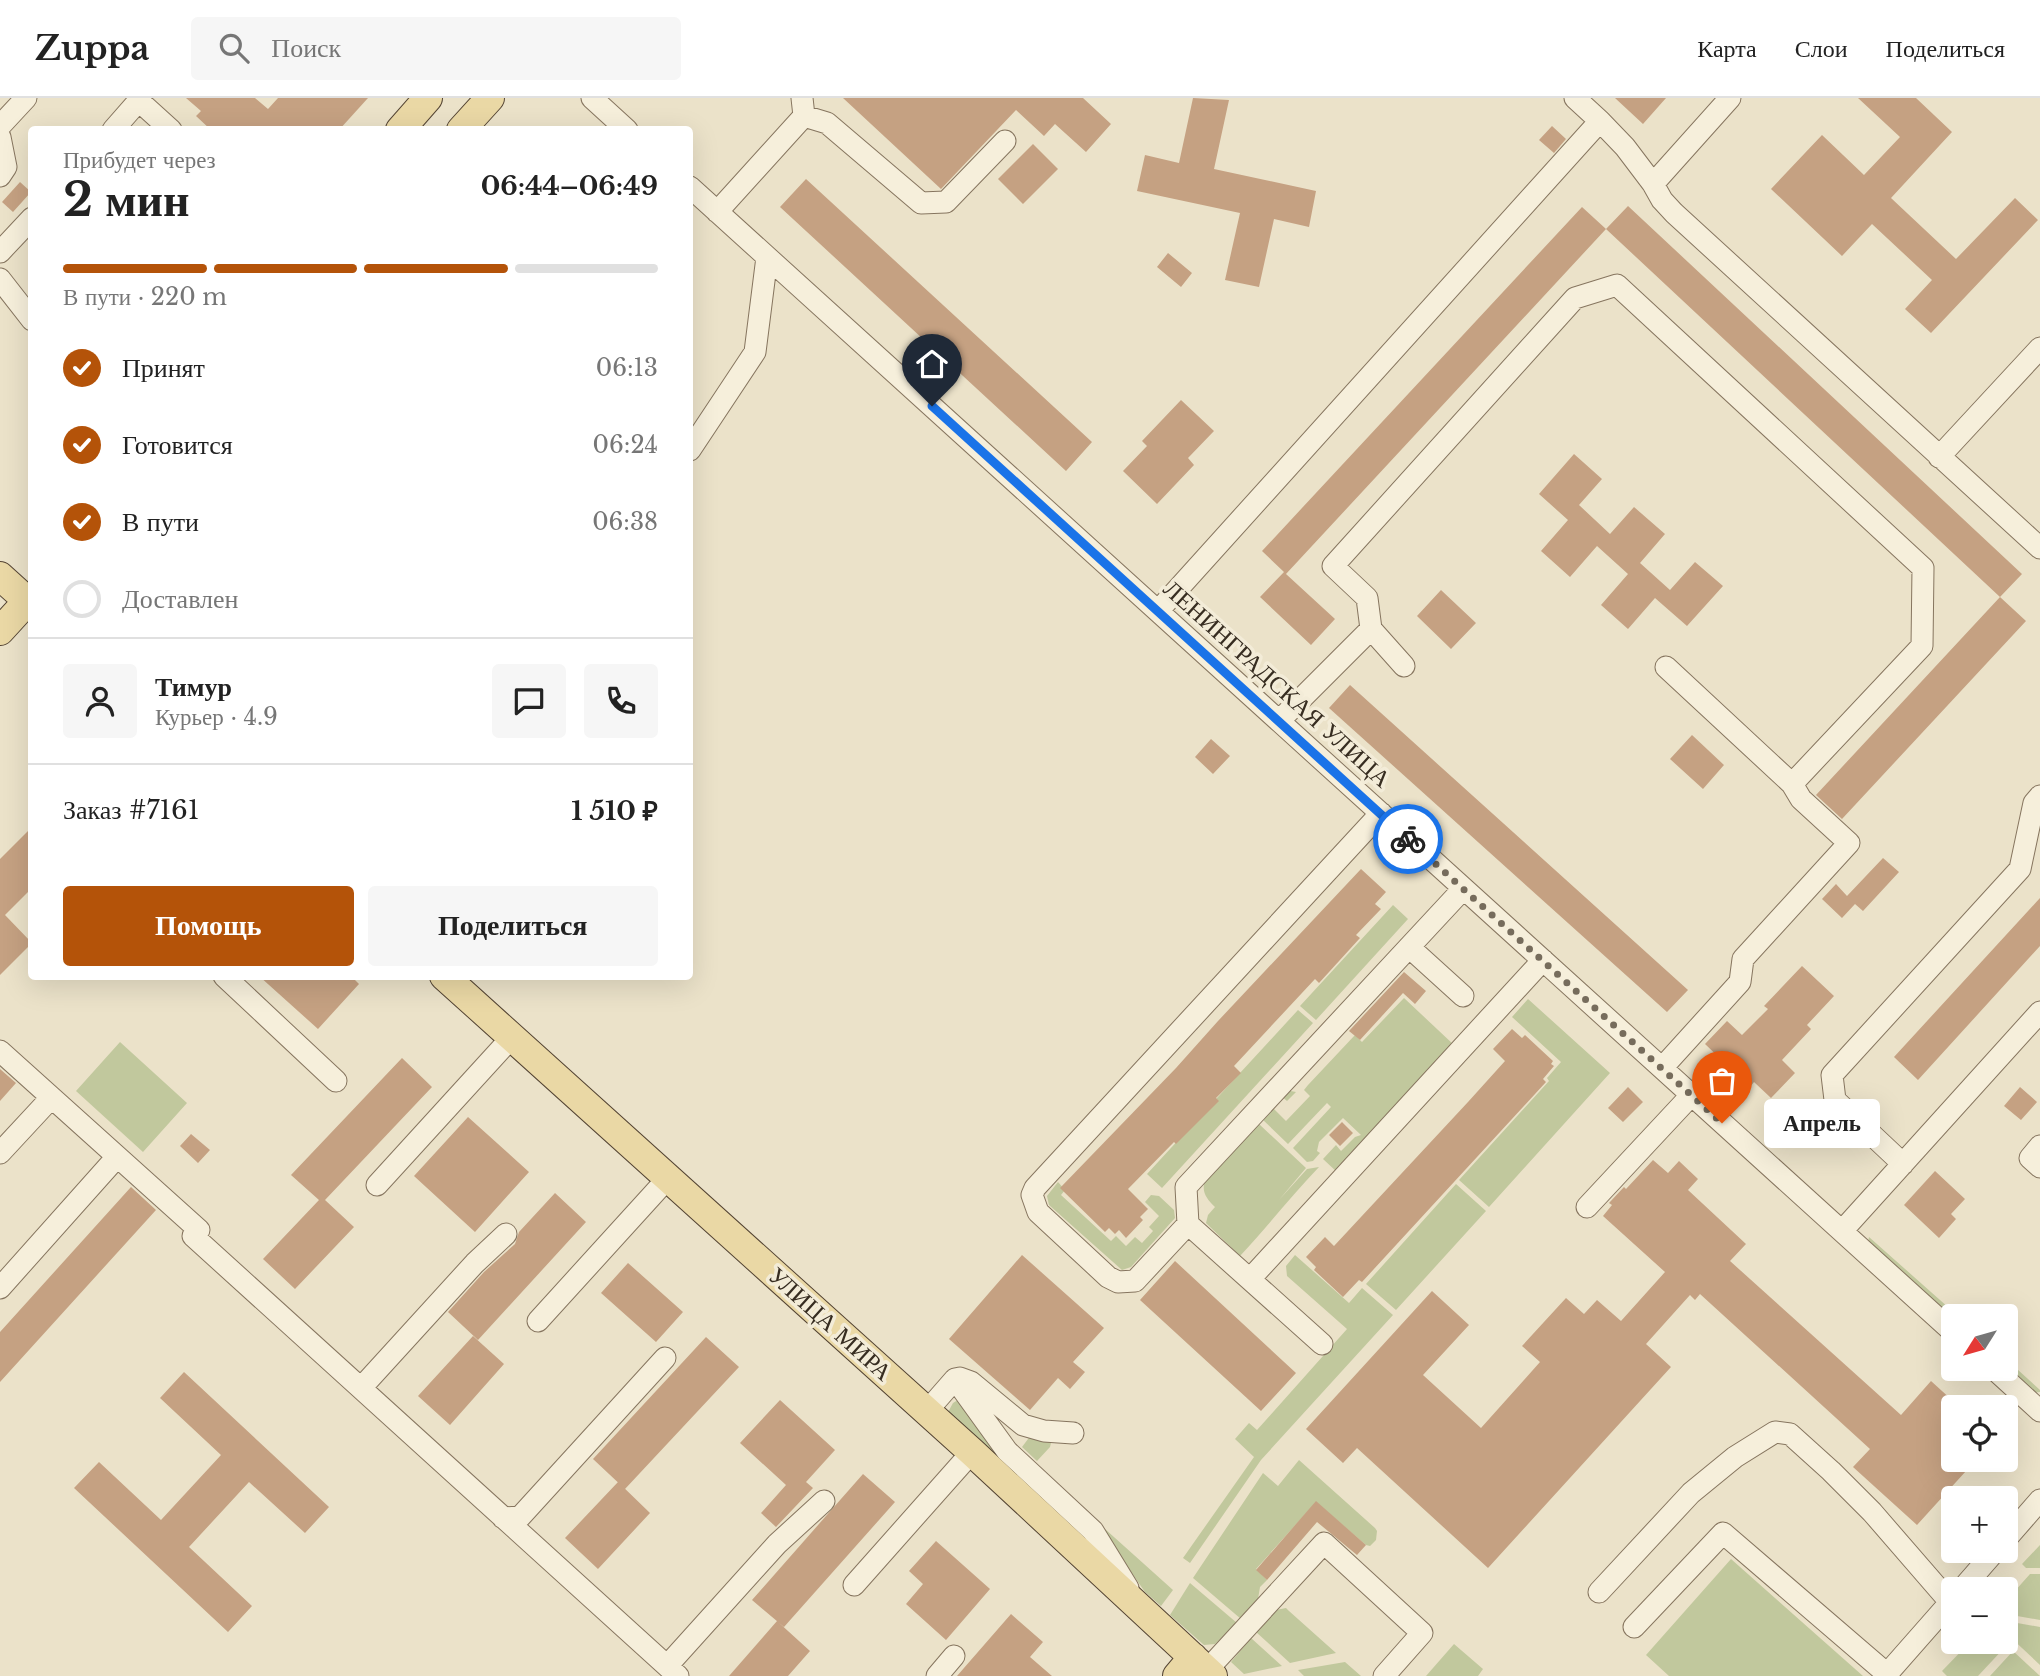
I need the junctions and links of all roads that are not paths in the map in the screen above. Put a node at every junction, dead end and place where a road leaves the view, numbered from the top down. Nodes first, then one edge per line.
1 (26, 98) edge
2 (428, 98) edge
3 (490, 98) edge
4 (592, 98) edge
5 (1575, 98) edge
6 (1730, 98) edge
7 (140, 99) edge
8 (803, 107) edge
9 (1600, 121) junction
10 (0, 126) edge
11 (116, 126) edge
12 (166, 126) edge
13 (404, 126) edge
14 (465, 126) edge
15 (623, 126) edge
16 (0, 137) edge
17 (1005, 141) dead end
18 (0, 176) edge
19 (1653, 184) junction
20 (693, 190) edge
21 (717, 212) junction
22 (28, 222) edge
23 (0, 252) edge
24 (767, 257) junction
25 (0, 279) edge
26 (28, 315) edge
27 (2040, 348) edge
28 (693, 445) edge
29 (1939, 457) junction
30 (2040, 548) edge
31 (0, 576) edge
32 (28, 598) edge
33 (28, 602) edge
34 (1158, 611) junction
35 (1371, 629) junction
36 (0, 631) edge
37 (1404, 666) dead end
38 (1666, 667) dead end
39 (1279, 721) junction
40 (1792, 784) junction
41 (2040, 796) edge
42 (1381, 813) junction
43 (1463, 889) junction
44 (1409, 947) junction
45 (1543, 960) junction
46 (228, 980) edge
47 (448, 980) edge
48 (1463, 996) dead end
49 (2040, 1012) edge
50 (512, 1037) junction
51 (0, 1051) edge
52 (1662, 1068) junction
53 (336, 1081) dead end
54 (51, 1098) junction
55 (1684, 1103) dead end
56 (2040, 1146) edge
57 (0, 1153) edge
58 (116, 1158) junction
59 (1903, 1164) junction
60 (2040, 1167) edge
61 (668, 1178) junction
62 (377, 1185) dead end
63 (1587, 1207) dead end
64 (1188, 1224) junction
65 (1842, 1231) junction
66 (506, 1234) dead end
67 (1250, 1279) junction
68 (0, 1288) edge
69 (538, 1321) dead end
70 (1941, 1321) edge
71 (1322, 1344) dead end
72 (665, 1358) dead end
73 (955, 1379) junction
74 (2007, 1381) edge
75 (361, 1388) junction
76 (927, 1411) junction
77 (2040, 1411) edge
78 (1073, 1433) dead end
79 (972, 1452) junction
80 (2040, 1500) edge
81 (824, 1501) dead end
82 (503, 1518) junction
83 (2018, 1525) edge
84 (1985, 1563) edge
85 (1972, 1577) edge
86 (1941, 1583) edge
87 (854, 1585) dead end
88 (1599, 1592) dead end
89 (1140, 1608) junction
90 (1941, 1613) edge
91 (1634, 1627) dead end
92 (954, 1656) dead end
93 (1197, 1670) edge
94 (673, 1671) edge
95 (937, 1676) edge
96 (1384, 1676) edge

1 - 10 street
2 - 13 main road
3 - 14 main road
4 - 15 street
5 - 9 street
6 - 19 street
7 - 11 street
7 - 12 street
8 - 17 street
8 - 21 street
9 - 19 street
9 - 34 street
16 - 18 street
19 - 29 street
20 - 21 street, ЛЕНИНГРАДСКАЯ УЛИЦА
21 - 24 street, ЛЕНИНГРАДСКАЯ УЛИЦА
22 - 23 street
24 - 28 street
24 - 34 street, ЛЕНИНГРАДСКАЯ УЛИЦА
25 - 26 street
27 - 29 street
29 - 30 street
31 - 32 main road
33 - 36 main road
34 - 39 street, ЛЕНИНГРАДСКАЯ УЛИЦА
35 - 37 street
35 - 39 street
35 - 40 street
38 - 40 street
39 - 42 street, ЛЕНИНГРАДСКАЯ УЛИЦА
40 - 52 street
41 - 59 street
42 - 43 street, ЛЕНИНГРАДСКАЯ УЛИЦА
42 - 64 street
43 - 44 street
43 - 45 street, ЛЕНИНГРАДСКАЯ УЛИЦА
44 - 48 street
44 - 64 street
45 - 52 street, ЛЕНИНГРАДСКАЯ УЛИЦА
45 - 67 street
46 - 53 street
47 - 50 main road, УЛИЦА МИРА
49 - 59 street
50 - 61 main road, УЛИЦА МИРА
50 - 62 street
51 - 54 street
52 - 65 street, ЛЕНИНГРАДСКАЯ УЛИЦА
54 - 57 street
54 - 58 street
55 - 63 street
56 - 60 street
58 - 68 street
58 - 75 street
59 - 65 street
61 - 69 street
61 - 76 main road, УЛИЦА МИРА
64 - 67 street
65 - 70 street, ЛЕНИНГРАДСКАЯ УЛИЦА
66 - 75 street
67 - 71 street
72 - 82 street
73 - 76 street
73 - 78 street
73 - 89 street
74 - 77 street
75 - 82 street
76 - 79 main road, УЛИЦА МИРА
79 - 87 street
79 - 89 main road, УЛИЦА МИРА
80 - 83 street
81 - 94 street
82 - 94 street
84 - 85 street
86 - 88 street
89 - 93 main road, УЛИЦА МИРА
90 - 91 street
92 - 95 street
93 - 96 street

